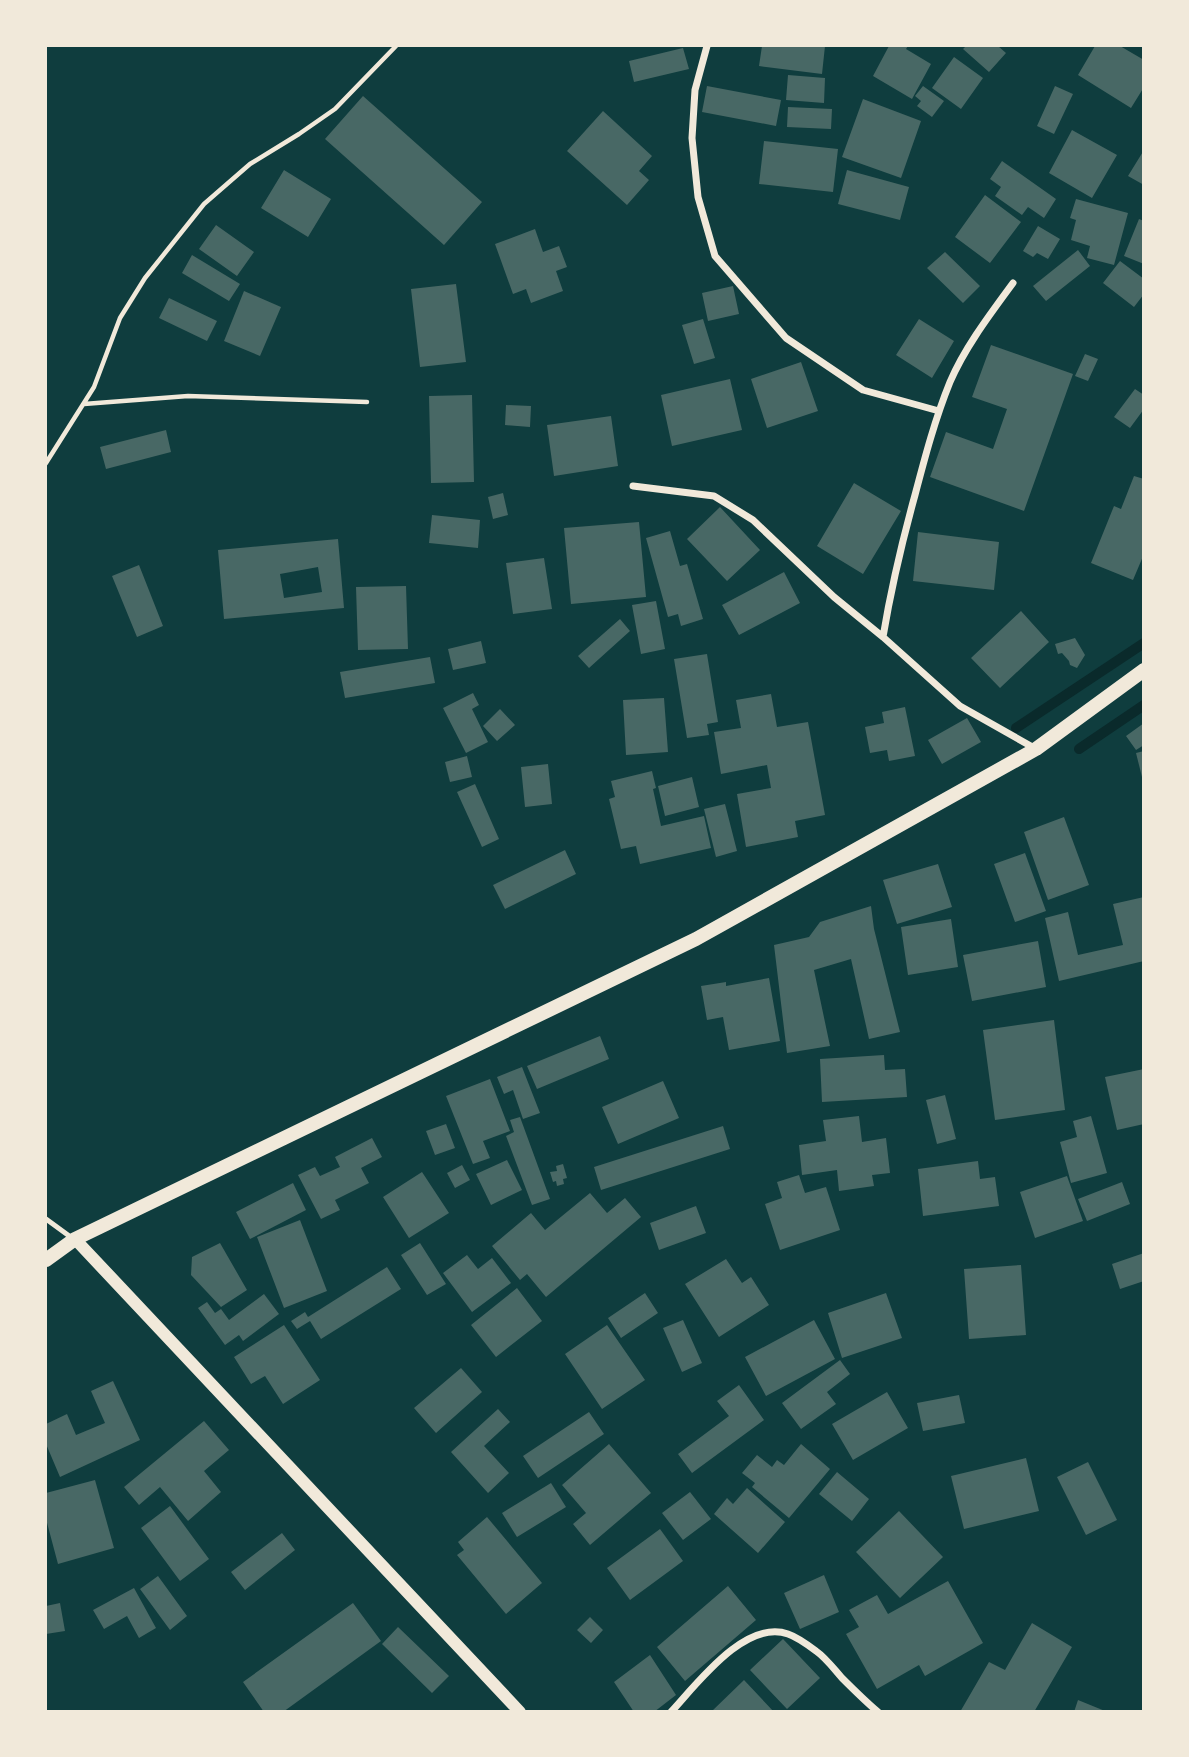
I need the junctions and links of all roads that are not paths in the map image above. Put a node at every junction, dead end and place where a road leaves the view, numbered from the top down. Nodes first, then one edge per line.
1 (706, 46) edge
2 (1013, 283) dead end
3 (939, 411) junction
4 (633, 486) dead end
5 (884, 637) junction
6 (1143, 670) edge
7 (1036, 749) junction
8 (46, 1219) edge
9 (75, 1239) junction
10 (46, 1247) edge
11 (46, 1260) edge
12 (520, 1712) edge
13 (671, 1712) edge
14 (878, 1712) edge

1 - 3 street
2 - 3 street
3 - 5 street
4 - 5 street
5 - 7 street
6 - 7 main road
7 - 9 main road
8 - 9 lane
9 - 10 main road
9 - 11 main road
9 - 12 street
13 - 14 street

